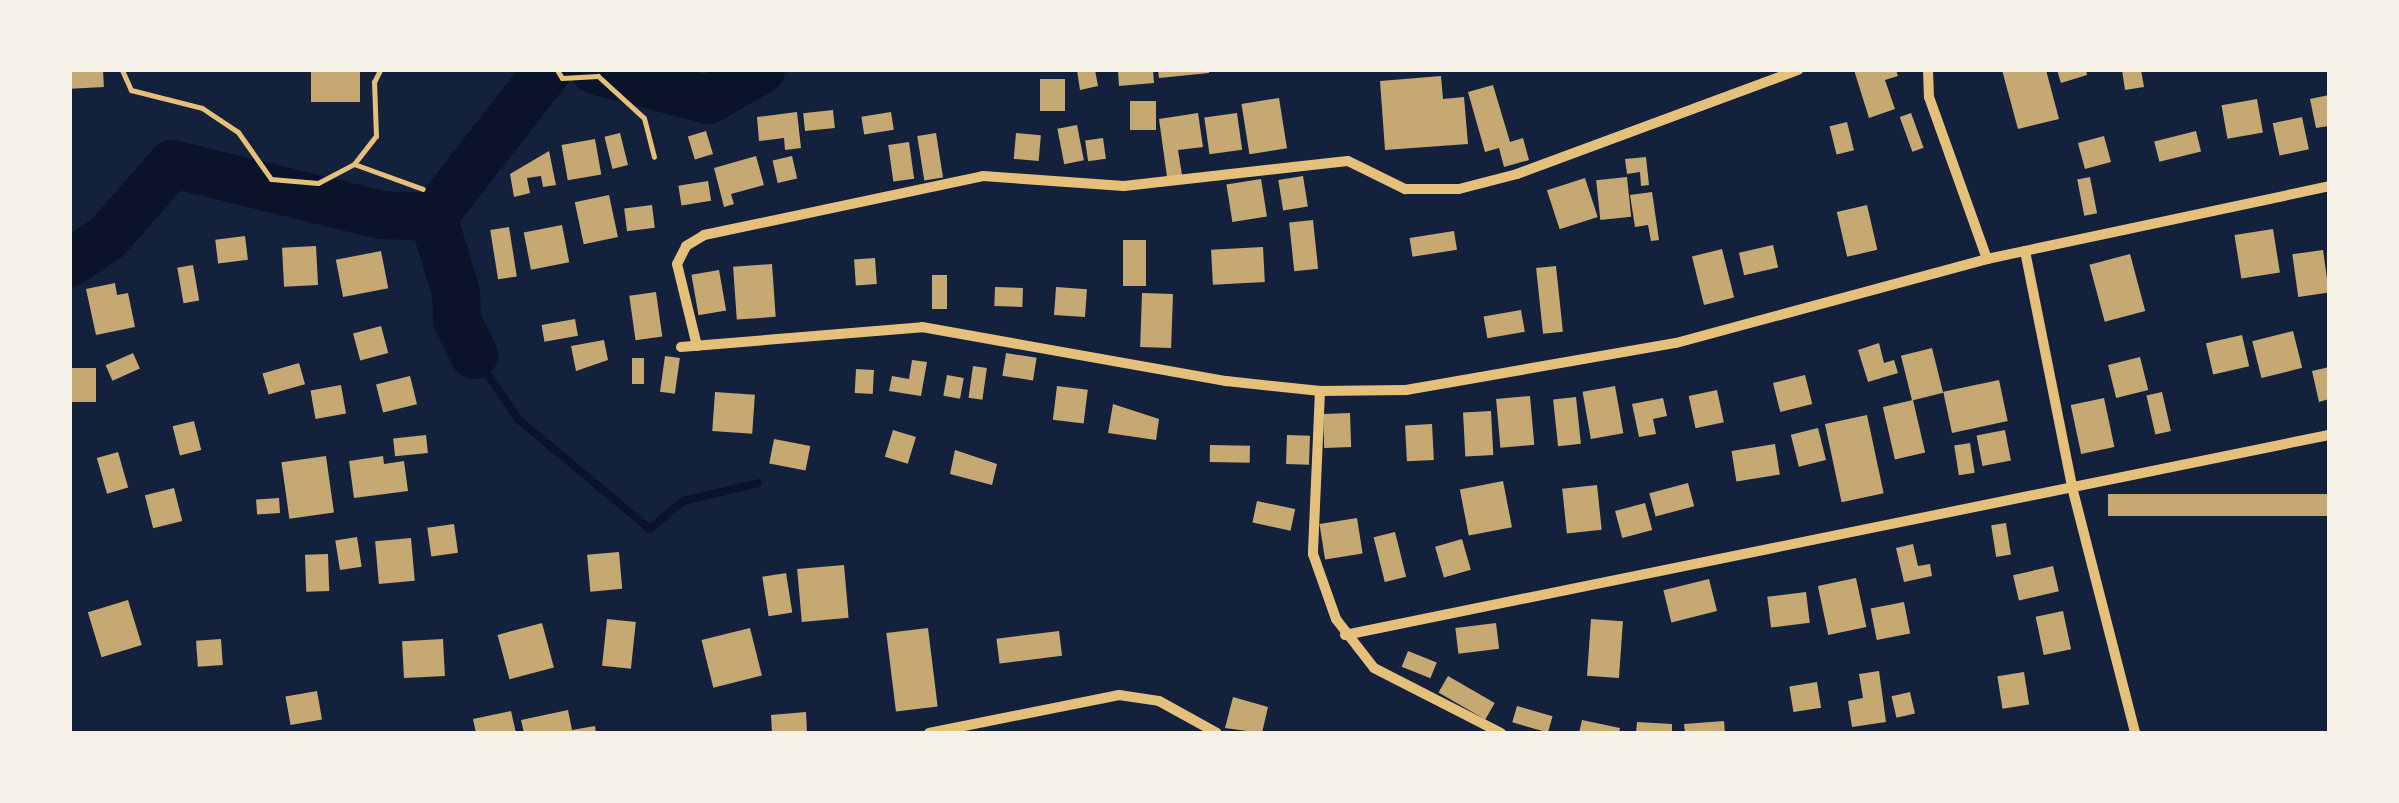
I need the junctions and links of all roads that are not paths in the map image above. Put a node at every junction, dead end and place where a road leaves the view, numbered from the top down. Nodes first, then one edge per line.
1 (1798, 70) edge
2 (1928, 70) edge
3 (2329, 186) edge
4 (2025, 251) junction
5 (1988, 258) junction
6 (697, 346) junction
7 (681, 347) dead end
8 (1320, 391) junction
9 (2329, 435) edge
10 (2072, 487) junction
11 (1345, 635) junction
12 (928, 733) edge
13 (1217, 733) edge
14 (1501, 733) edge
15 (2135, 733) edge

1 - 6 street
2 - 5 street
3 - 4 street
4 - 5 street
4 - 10 street
5 - 8 street
6 - 7 street
6 - 8 street
8 - 11 street
9 - 10 street
10 - 11 street
10 - 15 street
11 - 14 street
12 - 13 street

